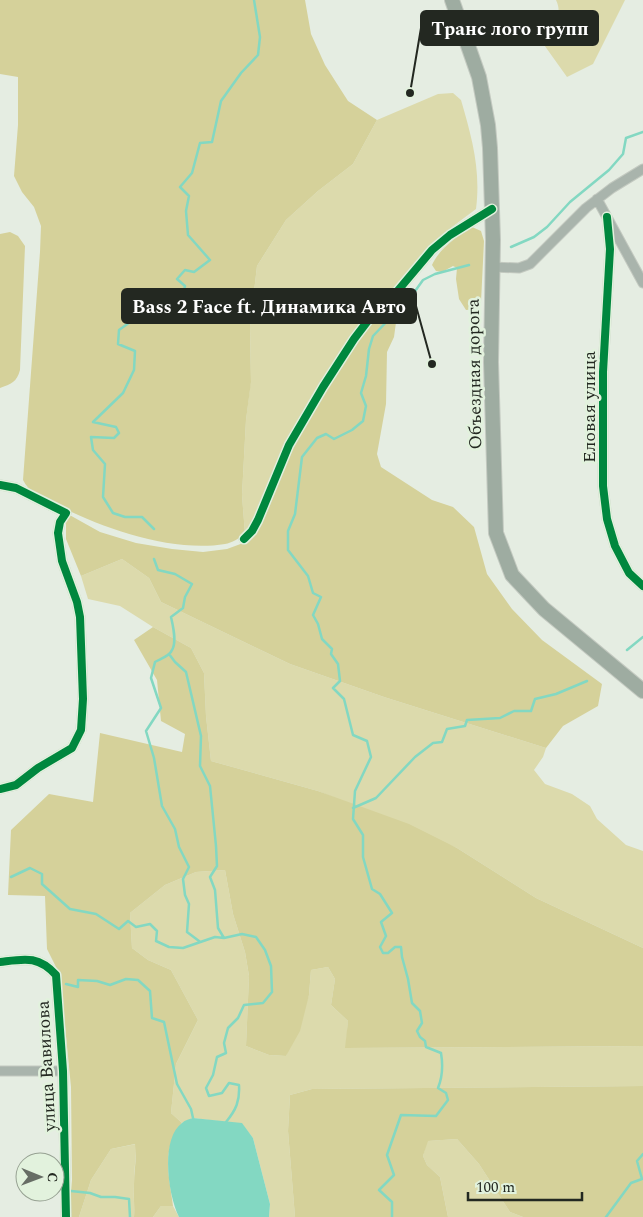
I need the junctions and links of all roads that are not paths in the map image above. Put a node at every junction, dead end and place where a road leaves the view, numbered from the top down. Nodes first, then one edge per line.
1 (452, 0) edge
2 (643, 169) edge
3 (597, 199) junction
4 (492, 209) junction
5 (607, 217) junction
6 (492, 267) junction
7 (643, 283) edge
8 (0, 484) edge
9 (244, 539) dead end
10 (643, 586) edge
11 (643, 691) edge
12 (0, 789) edge
13 (0, 962) edge
14 (0, 1071) edge
15 (63, 1071) junction
16 (66, 1217) edge

1 - 4 main road, Объездная дорога
2 - 3 street
3 - 5 street
3 - 6 street
4 - 6 main road, Объездная дорога
4 - 9 street
5 - 7 street
5 - 10 street, Еловая улица
6 - 11 main road, Объездная дорога
8 - 12 street
13 - 15 street, улица Вавилова
14 - 15 street
15 - 16 street, улица Вавилова

